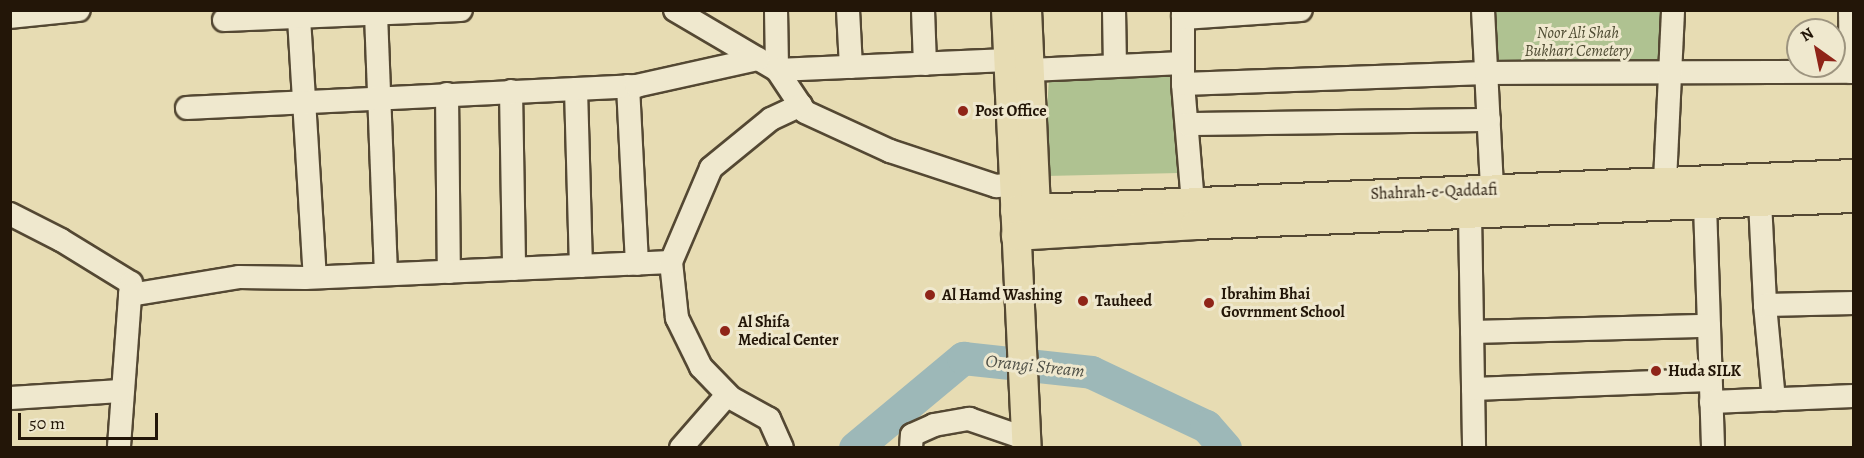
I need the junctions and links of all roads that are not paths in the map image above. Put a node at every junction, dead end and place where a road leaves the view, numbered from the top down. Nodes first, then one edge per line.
1 (80, 10) edge
2 (461, 10) edge
3 (675, 10) edge
4 (776, 10) edge
5 (848, 10) edge
6 (923, 10) edge
7 (1006, 10) edge
8 (1027, 10) edge
9 (1114, 10) edge
10 (1301, 10) edge
11 (1483, 10) edge
12 (1674, 10) edge
13 (1850, 10) edge
14 (376, 14) junction
15 (1183, 14) edge
16 (305, 15) edge
17 (10, 17) edge
18 (224, 20) dead end
19 (768, 64) junction
20 (925, 64) junction
21 (1019, 65) junction
22 (1115, 66) junction
23 (851, 67) junction
24 (1852, 72) edge
25 (1183, 73) junction
26 (1486, 73) junction
27 (1672, 73) junction
28 (628, 86) junction
29 (576, 89) junction
30 (511, 91) junction
31 (447, 94) junction
32 (379, 97) junction
33 (304, 100) junction
34 (801, 105) junction
35 (187, 108) dead end
36 (1489, 120) junction
37 (1187, 124) junction
38 (1854, 174) edge
39 (1665, 182) junction
40 (1492, 190) junction
41 (1854, 198) edge
42 (1760, 201) junction
43 (1193, 202) junction
44 (1705, 205) junction
45 (10, 214) edge
46 (1470, 214) junction
47 (1023, 222) junction
48 (671, 262) junction
49 (637, 264) junction
50 (581, 266) junction
51 (514, 269) junction
52 (449, 272) junction
53 (386, 274) junction
54 (315, 277) junction
55 (129, 294) junction
56 (1854, 303) edge
57 (1765, 305) junction
58 (1709, 326) junction
59 (1472, 332) junction
60 (1473, 388) junction
61 (121, 391) junction
62 (1710, 391) junction
63 (728, 395) junction
64 (1854, 396) edge
65 (10, 398) edge
66 (1774, 400) junction
67 (1027, 443) edge
68 (119, 447) edge
69 (681, 447) edge
70 (783, 447) edge
71 (911, 447) edge
72 (1474, 447) edge
73 (1713, 447) edge

1 - 17 street
2 - 14 street
3 - 19 street
4 - 19 street
5 - 23 street
6 - 20 street
7 - 21 main road
8 - 21 main road
9 - 22 street
10 - 15 street
11 - 26 street
12 - 27 street
13 - 24 street
14 - 16 street
14 - 32 street
15 - 25 street
16 - 18 street
16 - 33 street
19 - 23 street
19 - 28 street
19 - 34 street
20 - 21 street
20 - 23 street
21 - 22 street
21 - 47 main road
22 - 25 street
24 - 27 street
25 - 26 street
25 - 37 street
26 - 27 street
26 - 36 street
27 - 39 street
28 - 29 street
28 - 49 street
29 - 30 street
29 - 50 street
30 - 31 street
30 - 51 street
31 - 32 street
31 - 52 street
32 - 33 street
32 - 53 street
33 - 35 street
33 - 54 street
34 - 47 street
34 - 48 street
36 - 37 street
36 - 40 street
37 - 43 street
38 - 39 main road, Shahrah-e-Qaddafi
39 - 40 main road, Shahrah-e-Qaddafi
40 - 43 main road, Shahrah-e-Qaddafi
41 - 42 main road, Shahrah-e-Qaddafi
42 - 44 main road, Shahrah-e-Qaddafi
42 - 57 street
43 - 47 main road, Shahrah-e-Qaddafi
44 - 46 main road, Shahrah-e-Qaddafi
44 - 58 street
45 - 55 street
46 - 47 main road, Shahrah-e-Qaddafi
46 - 59 street
47 - 67 main road
48 - 49 street
48 - 63 street
49 - 50 street
50 - 51 street
51 - 52 street
52 - 53 street
53 - 54 street
54 - 55 street
55 - 61 street
56 - 57 street
57 - 66 street
58 - 59 street
58 - 62 street
59 - 60 street
60 - 62 street
60 - 72 street
61 - 65 street
61 - 68 street
62 - 66 street
62 - 73 street
63 - 69 street
63 - 70 street
64 - 66 street
67 - 71 street

